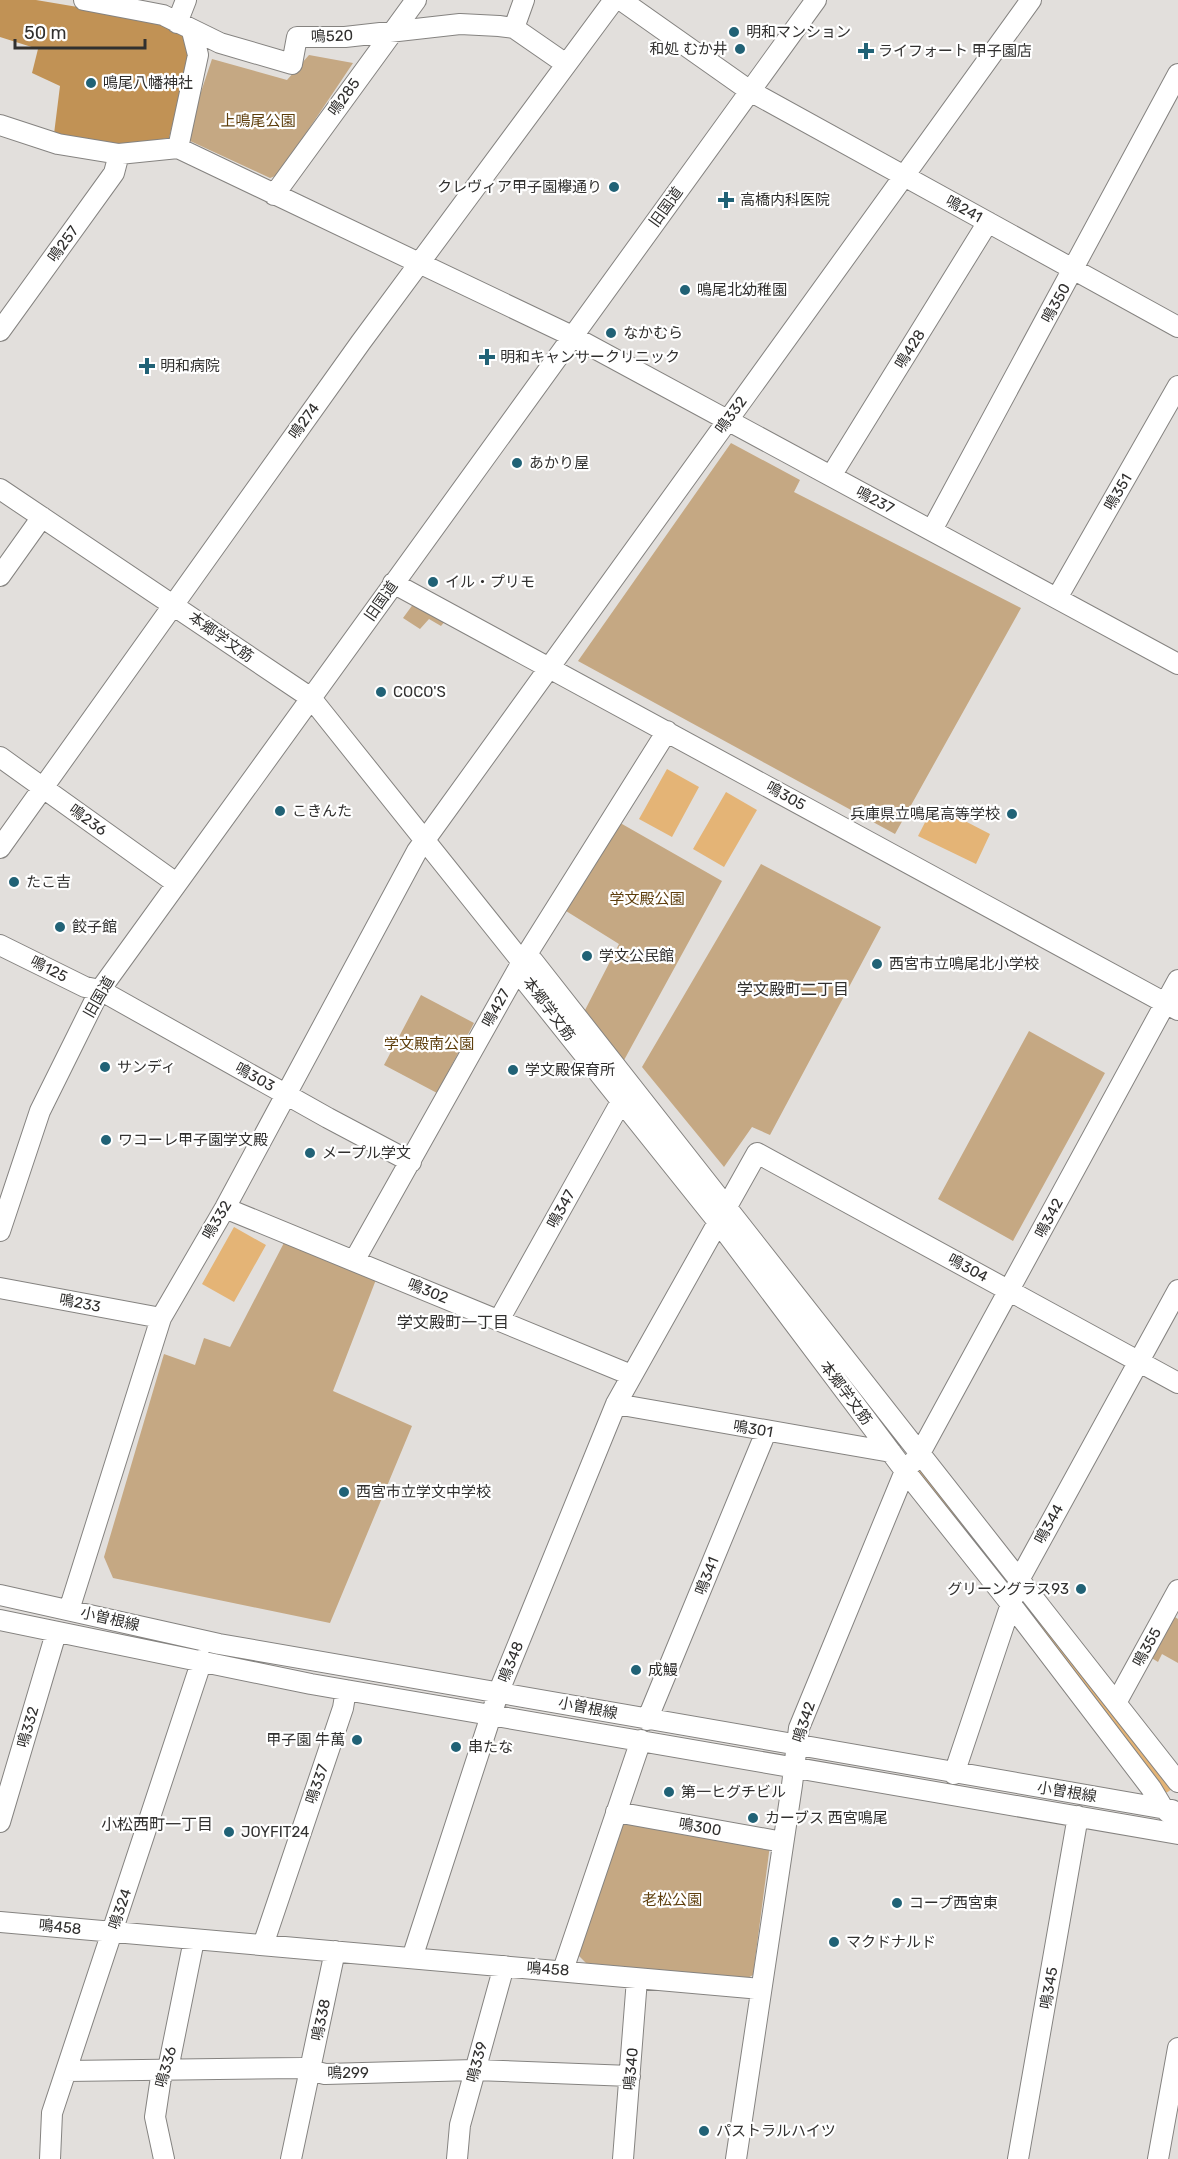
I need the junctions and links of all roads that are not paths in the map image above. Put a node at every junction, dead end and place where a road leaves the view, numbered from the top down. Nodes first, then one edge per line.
1 (84, 0) edge
2 (186, 0) edge
3 (416, 0) edge
4 (524, 0) edge
5 (614, 0) edge
6 (621, 0) edge
7 (816, 0) edge
8 (1031, 0) edge
9 (184, 27) junction
10 (514, 28) junction
11 (391, 32) junction
12 (566, 64) junction
13 (1178, 74) edge
14 (750, 91) junction
15 (0, 125) edge
16 (178, 148) junction
17 (118, 154) junction
18 (904, 176) junction
19 (274, 195) junction
20 (988, 222) junction
21 (418, 264) junction
22 (1074, 270) junction
23 (1178, 327) edge
24 (0, 331) edge
25 (572, 336) junction
26 (1178, 386) edge
27 (727, 420) junction
28 (831, 476) junction
29 (0, 489) edge
30 (42, 517) junction
31 (932, 530) junction
32 (0, 576) edge
33 (393, 583) junction
34 (1057, 598) junction
35 (172, 603) junction
36 (1178, 664) edge
37 (550, 668) junction
38 (311, 698) junction
39 (667, 731) junction
40 (0, 757) edge
41 (42, 788) junction
42 (424, 840) junction
43 (0, 848) edge
44 (176, 883) junction
45 (0, 945) edge
46 (522, 962) junction
47 (1178, 980) edge
48 (100, 990) junction
49 (1172, 1007) edge
50 (626, 1093) junction
51 (286, 1095) junction
52 (757, 1153) joint
53 (411, 1162) junction
54 (225, 1208) junction
55 (722, 1215) junction
56 (0, 1231) edge
57 (354, 1261) junction
58 (0, 1288) edge
59 (1178, 1290) edge
60 (1010, 1291) junction
61 (161, 1318) junction
62 (499, 1320) junction
63 (1139, 1362) junction
64 (631, 1375) junction
65 (1178, 1383) edge
66 (616, 1404) junction
67 (766, 1432) junction
68 (891, 1452) junction
69 (919, 1455) junction
70 (905, 1471) junction
71 (1178, 1590) edge
72 (1015, 1591) junction
73 (0, 1595) edge
74 (69, 1610) junction
75 (0, 1620) edge
76 (56, 1633) junction
77 (202, 1660) junction
78 (346, 1690) junction
79 (499, 1691) junction
80 (1116, 1703) junction
81 (492, 1715) junction
82 (647, 1720) junction
83 (641, 1740) junction
84 (795, 1746) junction
85 (794, 1768) junction
86 (954, 1774) junction
87 (1178, 1782) edge
88 (1170, 1809) edge
89 (616, 1812) junction
90 (1078, 1816) junction
91 (1178, 1821) edge
92 (0, 1822) edge
93 (1178, 1834) edge
94 (783, 1842) junction
95 (0, 1922) edge
96 (112, 1932) junction
97 (194, 1940) junction
98 (263, 1945) junction
99 (335, 1951) junction
100 (412, 1958) junction
101 (504, 1966) junction
102 (563, 1970) junction
103 (638, 1979) junction
104 (761, 1989) junction
105 (1178, 2048) edge
106 (168, 2068) junction
107 (474, 2070) junction
108 (66, 2071) junction
109 (310, 2071) junction
110 (630, 2076) junction
111 (50, 2159) edge
112 (164, 2159) edge
113 (291, 2159) edge
114 (457, 2159) edge
115 (623, 2159) edge
116 (736, 2159) edge
117 (1018, 2159) edge
118 (1158, 2159) edge

1 - 9 street, 鳴520
2 - 9 street
3 - 11 street, 鳴285
4 - 10 street
5 - 12 street, 鳴274
6 - 14 street, 鳴241
7 - 14 street, 旧国道
8 - 18 street, 鳴332
9 - 11 street, 鳴520
9 - 16 street
10 - 11 street, 鳴520
10 - 12 street
11 - 19 street, 鳴285
12 - 21 street, 鳴274
13 - 22 street, 鳴350
14 - 18 street, 鳴241
14 - 25 street, 旧国道
15 - 17 street
16 - 17 street
16 - 19 street, 鳴237
17 - 24 street, 鳴257
18 - 20 street, 鳴241
18 - 27 street, 鳴332
19 - 21 street, 鳴237
20 - 22 street, 鳴241
20 - 28 street, 鳴428
21 - 25 street, 鳴237
21 - 35 street, 鳴274
22 - 23 street, 鳴241
22 - 31 street, 鳴350
25 - 27 street, 鳴237
25 - 33 street, 旧国道
26 - 34 street, 鳴351
27 - 28 street, 鳴237
27 - 37 street, 鳴332
28 - 31 street, 鳴237
29 - 30 street, 本郷学文筋
30 - 32 street
30 - 35 street, 本郷学文筋
31 - 34 street, 鳴237
33 - 37 street, 鳴305
33 - 38 street, 旧国道
34 - 36 street, 鳴237
35 - 38 street, 本郷学文筋
35 - 41 street, 鳴274
37 - 39 street, 鳴305
37 - 42 street, 鳴332
38 - 42 street, 本郷学文筋
38 - 44 street, 旧国道
39 - 46 street, 鳴427
39 - 49 street, 鳴305
40 - 41 street, 鳴236
41 - 43 street, 鳴274
41 - 44 street, 鳴236
42 - 46 street, 本郷学文筋
42 - 51 street, 鳴332
44 - 48 street, 旧国道
45 - 48 street, 鳴125
46 - 50 street, 本郷学文筋
46 - 53 street, 鳴427
47 - 49 street, 鳴342
48 - 51 street, 鳴303
48 - 56 street, 旧国道
49 - 60 street, 鳴342
50 - 55 street, 本郷学文筋
50 - 62 street, 鳴347
51 - 53 street, 鳴303
51 - 54 street, 鳴332
52 - 55 street, 鳴348
52 - 60 street, 鳴304
53 - 57 street, 鳴427
54 - 57 street, 鳴302
54 - 61 street, 鳴332
55 - 64 street, 鳴348
55 - 68 street, 本郷学文筋
55 - 69 street, 本郷学文筋
57 - 62 street, 鳴302
58 - 61 street, 鳴233
59 - 63 street, 鳴344
60 - 63 street, 鳴304
60 - 69 street, 鳴342
61 - 74 street, 鳴332
62 - 64 street, 鳴302
63 - 65 street, 鳴304
63 - 72 street, 鳴344
64 - 66 street, 鳴348
66 - 67 street, 鳴301
66 - 79 street, 鳴348
67 - 68 street, 鳴301
67 - 82 street, 鳴341
68 - 70 street, 本郷学文筋
69 - 70 street, 鳴342
69 - 72 street, 本郷学文筋
70 - 72 street, 本郷学文筋
70 - 84 street, 鳴342
71 - 80 street, 鳴355
72 - 80 street, 本郷学文筋
72 - 86 street, 鳴344
72 - 88 street, 本郷学文筋
73 - 74 street, 小曽根線
74 - 79 street, 小曽根線
75 - 76 street, 小曽根線
76 - 77 street, 小曽根線
76 - 92 street, 鳴332
77 - 78 street, 小曽根線
77 - 96 street, 鳴324
78 - 81 street, 小曽根線
78 - 98 street, 鳴337
79 - 81 street, 鳴348
79 - 82 street, 小曽根線
80 - 87 street, 本郷学文筋
81 - 83 street, 小曽根線
81 - 100 street, 鳴348
82 - 84 street, 小曽根線
83 - 85 street, 小曽根線
83 - 89 street
84 - 85 street, 鳴342
84 - 86 street, 小曽根線
85 - 90 street, 小曽根線
85 - 94 street, 鳴342
86 - 88 street, 小曽根線
88 - 91 street, 本郷学文筋
89 - 94 street, 鳴300
89 - 102 street
90 - 93 street, 小曽根線
90 - 117 street, 鳴345
94 - 104 street, 鳴342
95 - 96 street, 鳴458
96 - 97 street, 鳴458
96 - 108 street, 鳴324
97 - 98 street, 鳴458
97 - 106 street, 鳴336
98 - 99 street, 鳴458
99 - 100 street, 鳴458
99 - 109 street, 鳴338
100 - 101 street, 鳴458
101 - 102 street, 鳴458
101 - 107 street, 鳴339
102 - 103 street, 鳴458
103 - 104 street, 鳴458
103 - 110 street, 鳴340
104 - 116 street, 鳴342
105 - 118 street
106 - 108 street, 鳴299
106 - 109 street, 鳴299
106 - 112 street, 鳴336
107 - 109 street, 鳴299
107 - 110 street, 鳴299
107 - 114 street, 鳴339
108 - 111 street, 鳴324
109 - 113 street, 鳴338
110 - 115 street, 鳴340

